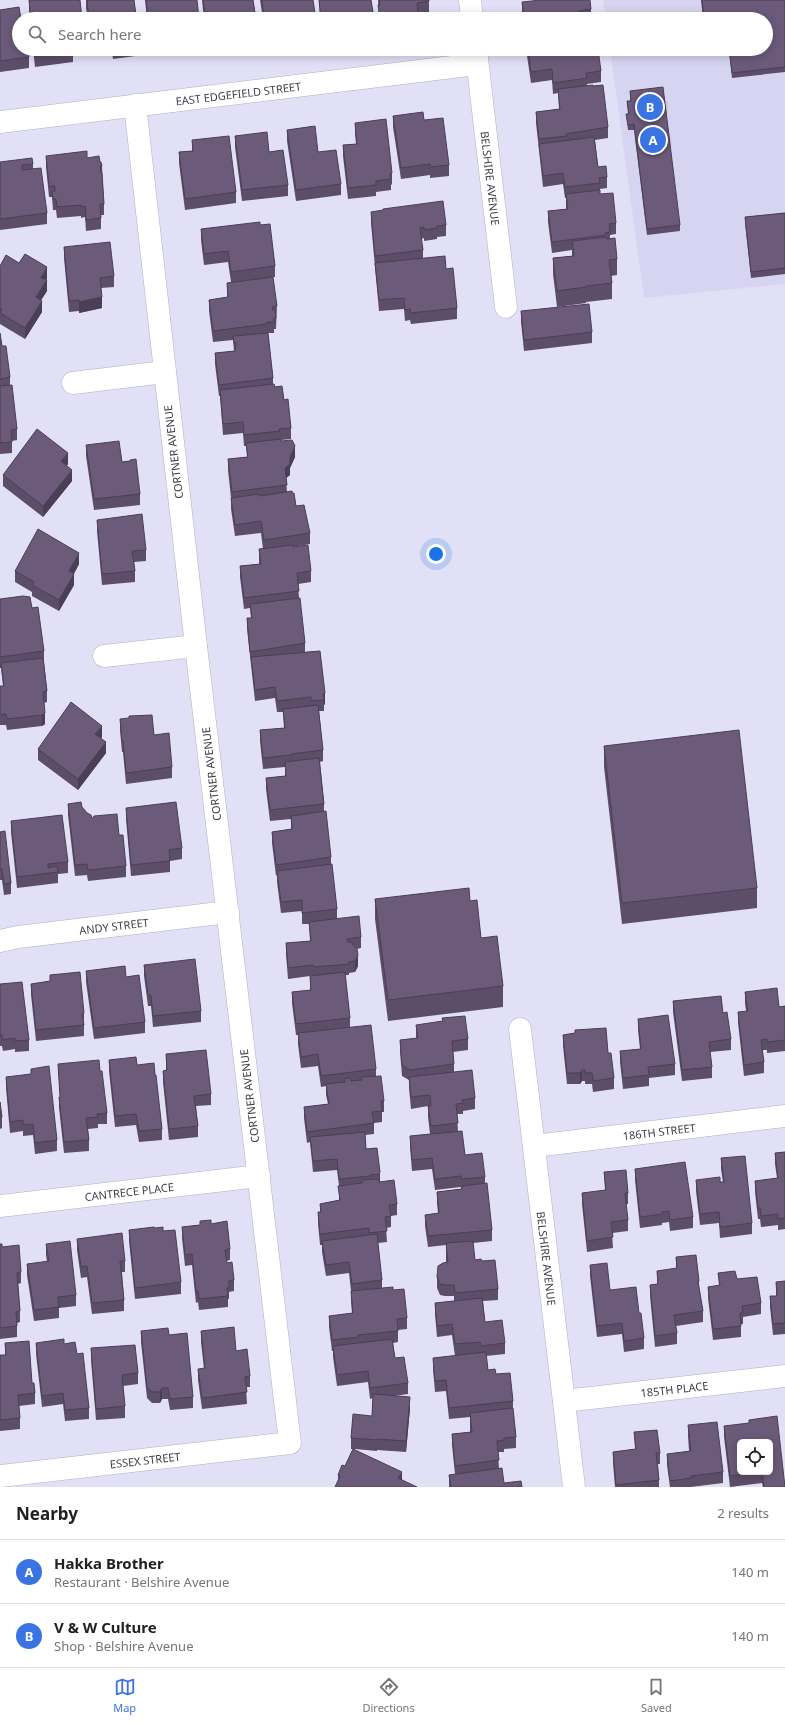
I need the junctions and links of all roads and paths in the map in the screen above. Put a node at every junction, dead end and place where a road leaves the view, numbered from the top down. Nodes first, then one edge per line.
1 (470, 0) edge
2 (471, 12) edge
3 (476, 57) edge
4 (135, 105) junction
5 (0, 122) edge
6 (506, 308) dead end
7 (164, 372) junction
8 (73, 383) dead end
9 (196, 646) junction
10 (104, 656) dead end
11 (228, 912) junction
12 (0, 941) edge
13 (520, 1029) dead end
14 (785, 1116) edge
15 (534, 1146) junction
16 (259, 1176) junction
17 (0, 1206) edge
18 (785, 1376) edge
19 (564, 1401) junction
20 (290, 1443) joint
21 (0, 1476) edge
22 (574, 1487) edge

1 - 2 street
3 - 4 street, EAST EDGEFIELD STREET
3 - 6 street, BELSHIRE AVENUE
4 - 5 street, EAST EDGEFIELD STREET
4 - 7 street, CORTNER AVENUE
7 - 8 street
7 - 9 street, CORTNER AVENUE
9 - 10 street
9 - 11 street, CORTNER AVENUE
11 - 12 street, ANDY STREET
11 - 16 street, CORTNER AVENUE
13 - 15 street, BELSHIRE AVENUE
14 - 15 street, 186TH STREET
15 - 19 street, BELSHIRE AVENUE
16 - 17 street, CANTRECE PLACE
16 - 20 street, CORTNER AVENUE
18 - 19 street, 185TH PLACE
19 - 22 street, BELSHIRE AVENUE
20 - 21 street, ESSEX STREET

